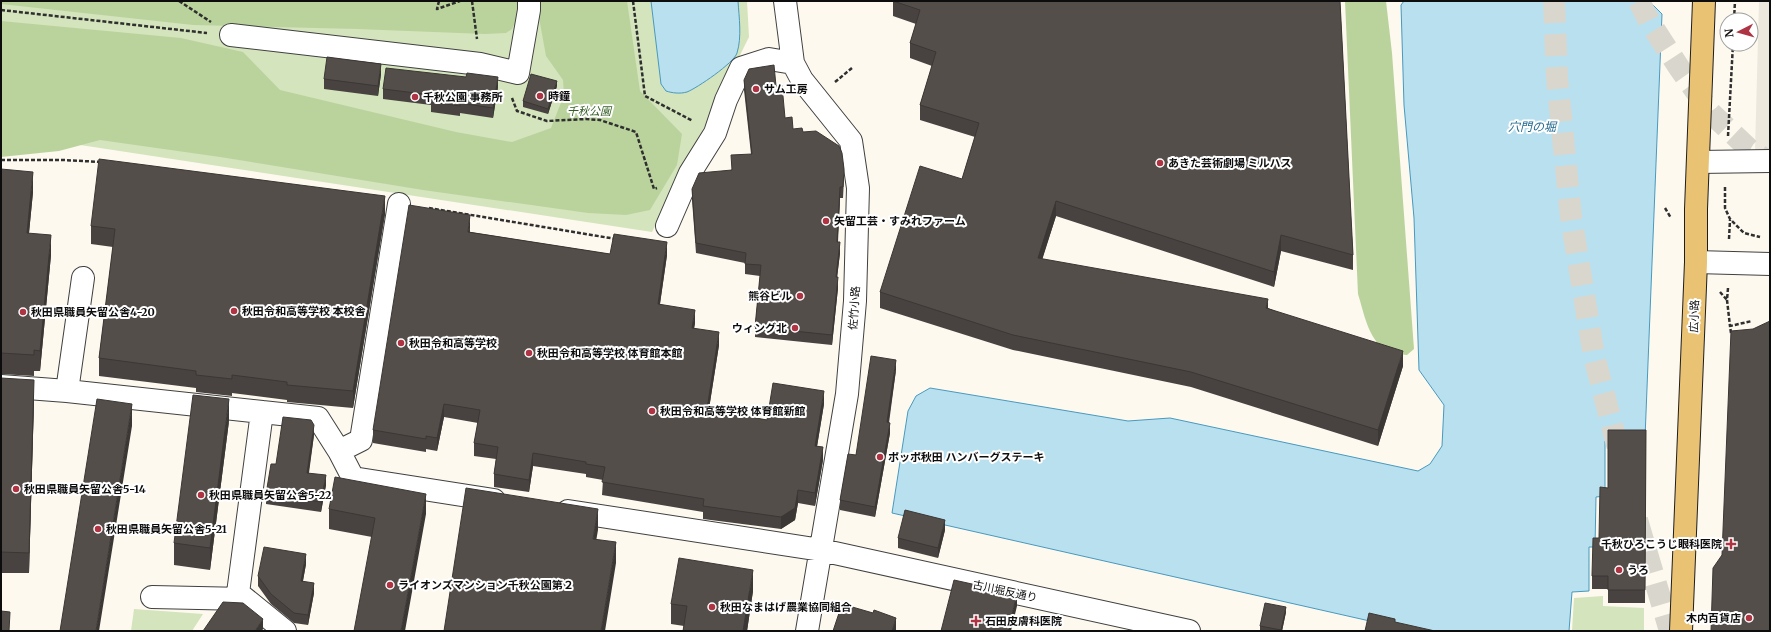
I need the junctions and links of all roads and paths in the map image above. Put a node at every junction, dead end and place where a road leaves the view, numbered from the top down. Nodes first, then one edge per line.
1 (180, 1) edge
2 (439, 1) edge
3 (460, 1) edge
4 (472, 1) edge
5 (529, 1) edge
6 (633, 1) edge
7 (785, 1) edge
8 (1704, 1) edge
9 (1735, 1) edge
10 (1, 10) edge
11 (1734, 12) edge
12 (231, 35) junction
13 (1733, 52) edge
14 (793, 63) junction
15 (480, 64) junction
16 (518, 73) junction
17 (715, 133) junction
18 (1, 160) edge
19 (1770, 161) edge
20 (1698, 162) junction
21 (1726, 162) junction
22 (109, 163) edge
23 (690, 173) junction
24 (398, 204) joint
25 (667, 226) dead end
26 (1762, 238) dead end
27 (620, 240) edge
28 (1696, 262) junction
29 (1770, 264) edge
30 (83, 278) dead end
31 (1727, 300) dead end
32 (1752, 321) dead end
33 (1730, 326) junction
34 (1732, 339) edge
35 (1, 386) edge
36 (67, 391) junction
37 (262, 412) junction
38 (339, 451) junction
39 (517, 503) edge
40 (548, 508) edge
41 (821, 550) junction
42 (152, 597) dead end
43 (245, 599) junction
44 (285, 631) edge
45 (807, 631) edge
46 (1189, 631) edge
47 (1681, 631) edge

1 - 12 path
2 - 3 path
4 - 15 path
5 - 16 street
6 - 17 path
7 - 14 street, 佐竹小路
8 - 20 main road, 広小路
9 - 11 path
10 - 12 path
12 - 15 street
13 - 21 path
14 - 17 street
14 - 41 street, 佐竹小路
15 - 16 street
16 - 23 path
17 - 23 street
18 - 22 path
19 - 21 street
20 - 21 street
20 - 28 main road, 広小路
21 - 26 path
23 - 25 street
24 - 27 path
24 - 38 street
28 - 29 street
28 - 47 main road, 広小路
30 - 36 street
31 - 33 path
32 - 33 path
33 - 34 path
35 - 36 street
36 - 37 street
37 - 38 street
37 - 43 street
38 - 39 street
40 - 41 street, 古川堀反通り
41 - 45 street, 佐竹小路
41 - 46 street, 古川堀反通り
42 - 43 street
43 - 44 street

